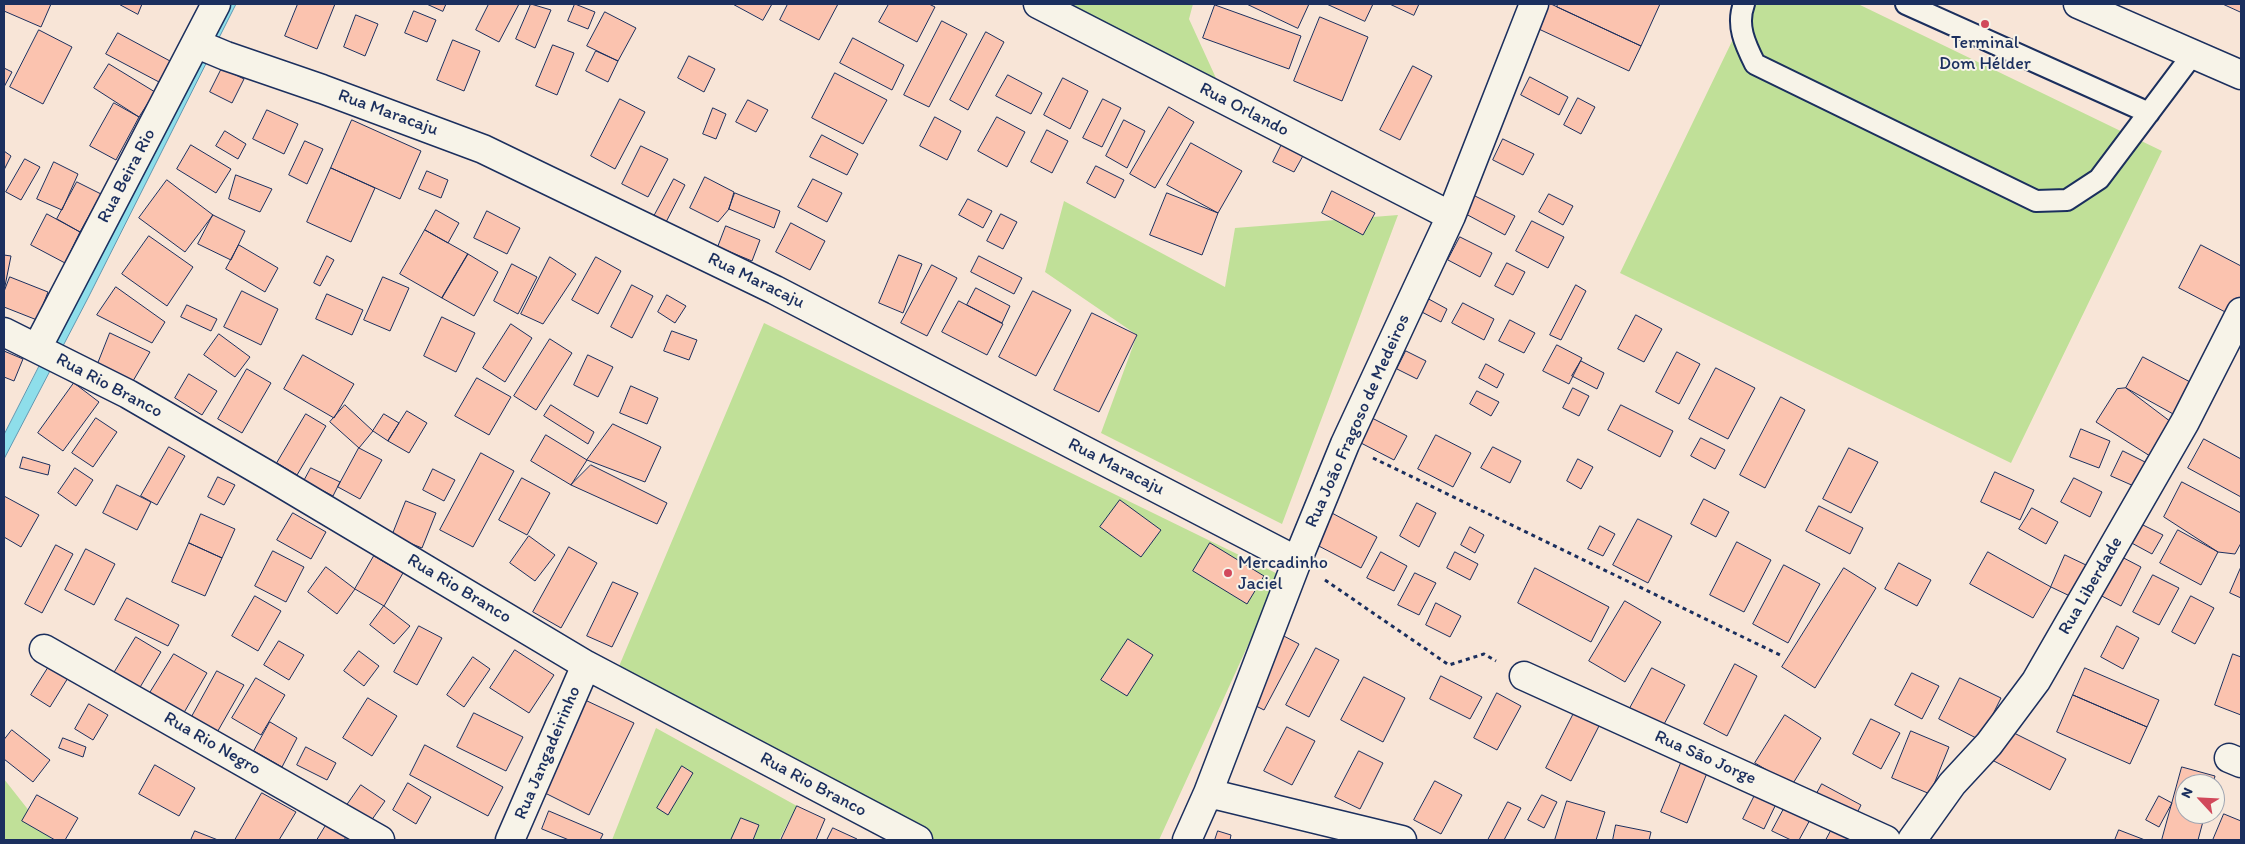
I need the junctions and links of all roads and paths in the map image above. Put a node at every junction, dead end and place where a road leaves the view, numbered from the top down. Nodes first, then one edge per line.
1 (216, 4) edge
2 (1038, 4) edge
3 (1534, 4) edge
4 (1744, 4) edge
5 (1906, 4) edge
6 (2078, 4) edge
7 (208, 49) junction
8 (2193, 54) junction
9 (2241, 75) edge
10 (2148, 113) junction
11 (1450, 216) junction
12 (2241, 312) edge
13 (4, 332) edge
14 (40, 349) junction
15 (1345, 444) junction
16 (1297, 562) junction
17 (44, 649) dead end
18 (1780, 655) dead end
19 (586, 665) junction
20 (1524, 676) joint
21 (1208, 793) junction
22 (380, 840) edge
23 (510, 840) edge
24 (918, 840) edge
25 (1187, 840) edge
26 (1402, 840) edge
27 (1886, 840) edge
28 (1912, 840) edge

1 - 7 street, Rua Beira Rio
2 - 11 street, Rua Orlando
3 - 11 street, Rua João Fragoso de Medeiros
4 - 10 lane
5 - 10 lane
6 - 8 street
7 - 14 street, Rua Beira Rio
7 - 16 street, Rua Maracaju
8 - 9 street
8 - 10 lane
11 - 15 street, Rua João Fragoso de Medeiros
12 - 28 street, Rua Liberdade
13 - 14 street, Rua Rio Branco
14 - 19 street, Rua Rio Branco
15 - 16 street, Rua João Fragoso de Medeiros
15 - 18 path
16 - 20 path
16 - 21 street, Rua João Fragoso de Medeiros
17 - 22 street, Rua Rio Negro
19 - 23 street, Rua Jangadeirinho
19 - 24 street, Rua Rio Branco
20 - 27 street, Rua São Jorge
21 - 25 street, Rua João Fragoso de Medeiros
21 - 26 street

